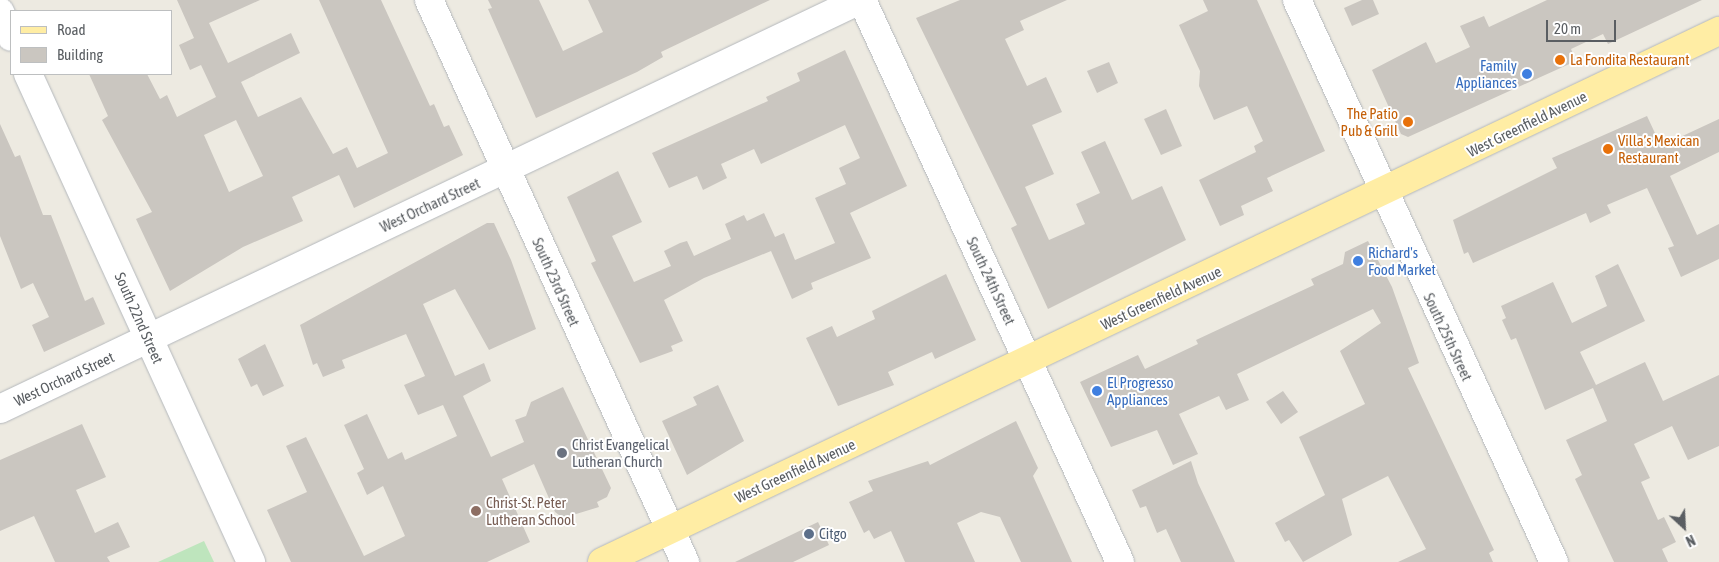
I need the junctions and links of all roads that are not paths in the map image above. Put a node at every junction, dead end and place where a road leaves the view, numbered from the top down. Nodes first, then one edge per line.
1 (429, 0) edge
2 (861, 0) edge
3 (1297, 0) edge
4 (0, 12) edge
5 (1719, 31) edge
6 (10, 34) edge
7 (28, 75) edge
8 (506, 169) junction
9 (1382, 194) junction
10 (149, 339) junction
11 (1028, 360) junction
12 (0, 409) edge
13 (670, 530) junction
14 (251, 562) edge
15 (602, 562) edge
16 (685, 562) edge
17 (1120, 562) edge
18 (1554, 562) edge

1 - 8 street, South 23rd Street
2 - 8 street, West Orchard Street
2 - 11 street, South 24th Street
3 - 9 street, South 25th Street
4 - 6 street
5 - 9 main road, West Greenfield Avenue
7 - 10 street, South 22nd Street
8 - 10 street, West Orchard Street
8 - 13 street, South 23rd Street
9 - 11 main road, West Greenfield Avenue
9 - 18 street, South 25th Street
10 - 12 street, West Orchard Street
10 - 14 street, South 22nd Street
11 - 13 main road, West Greenfield Avenue
11 - 17 street, South 24th Street
13 - 15 main road, West Greenfield Avenue
13 - 16 street, South 23rd Street

